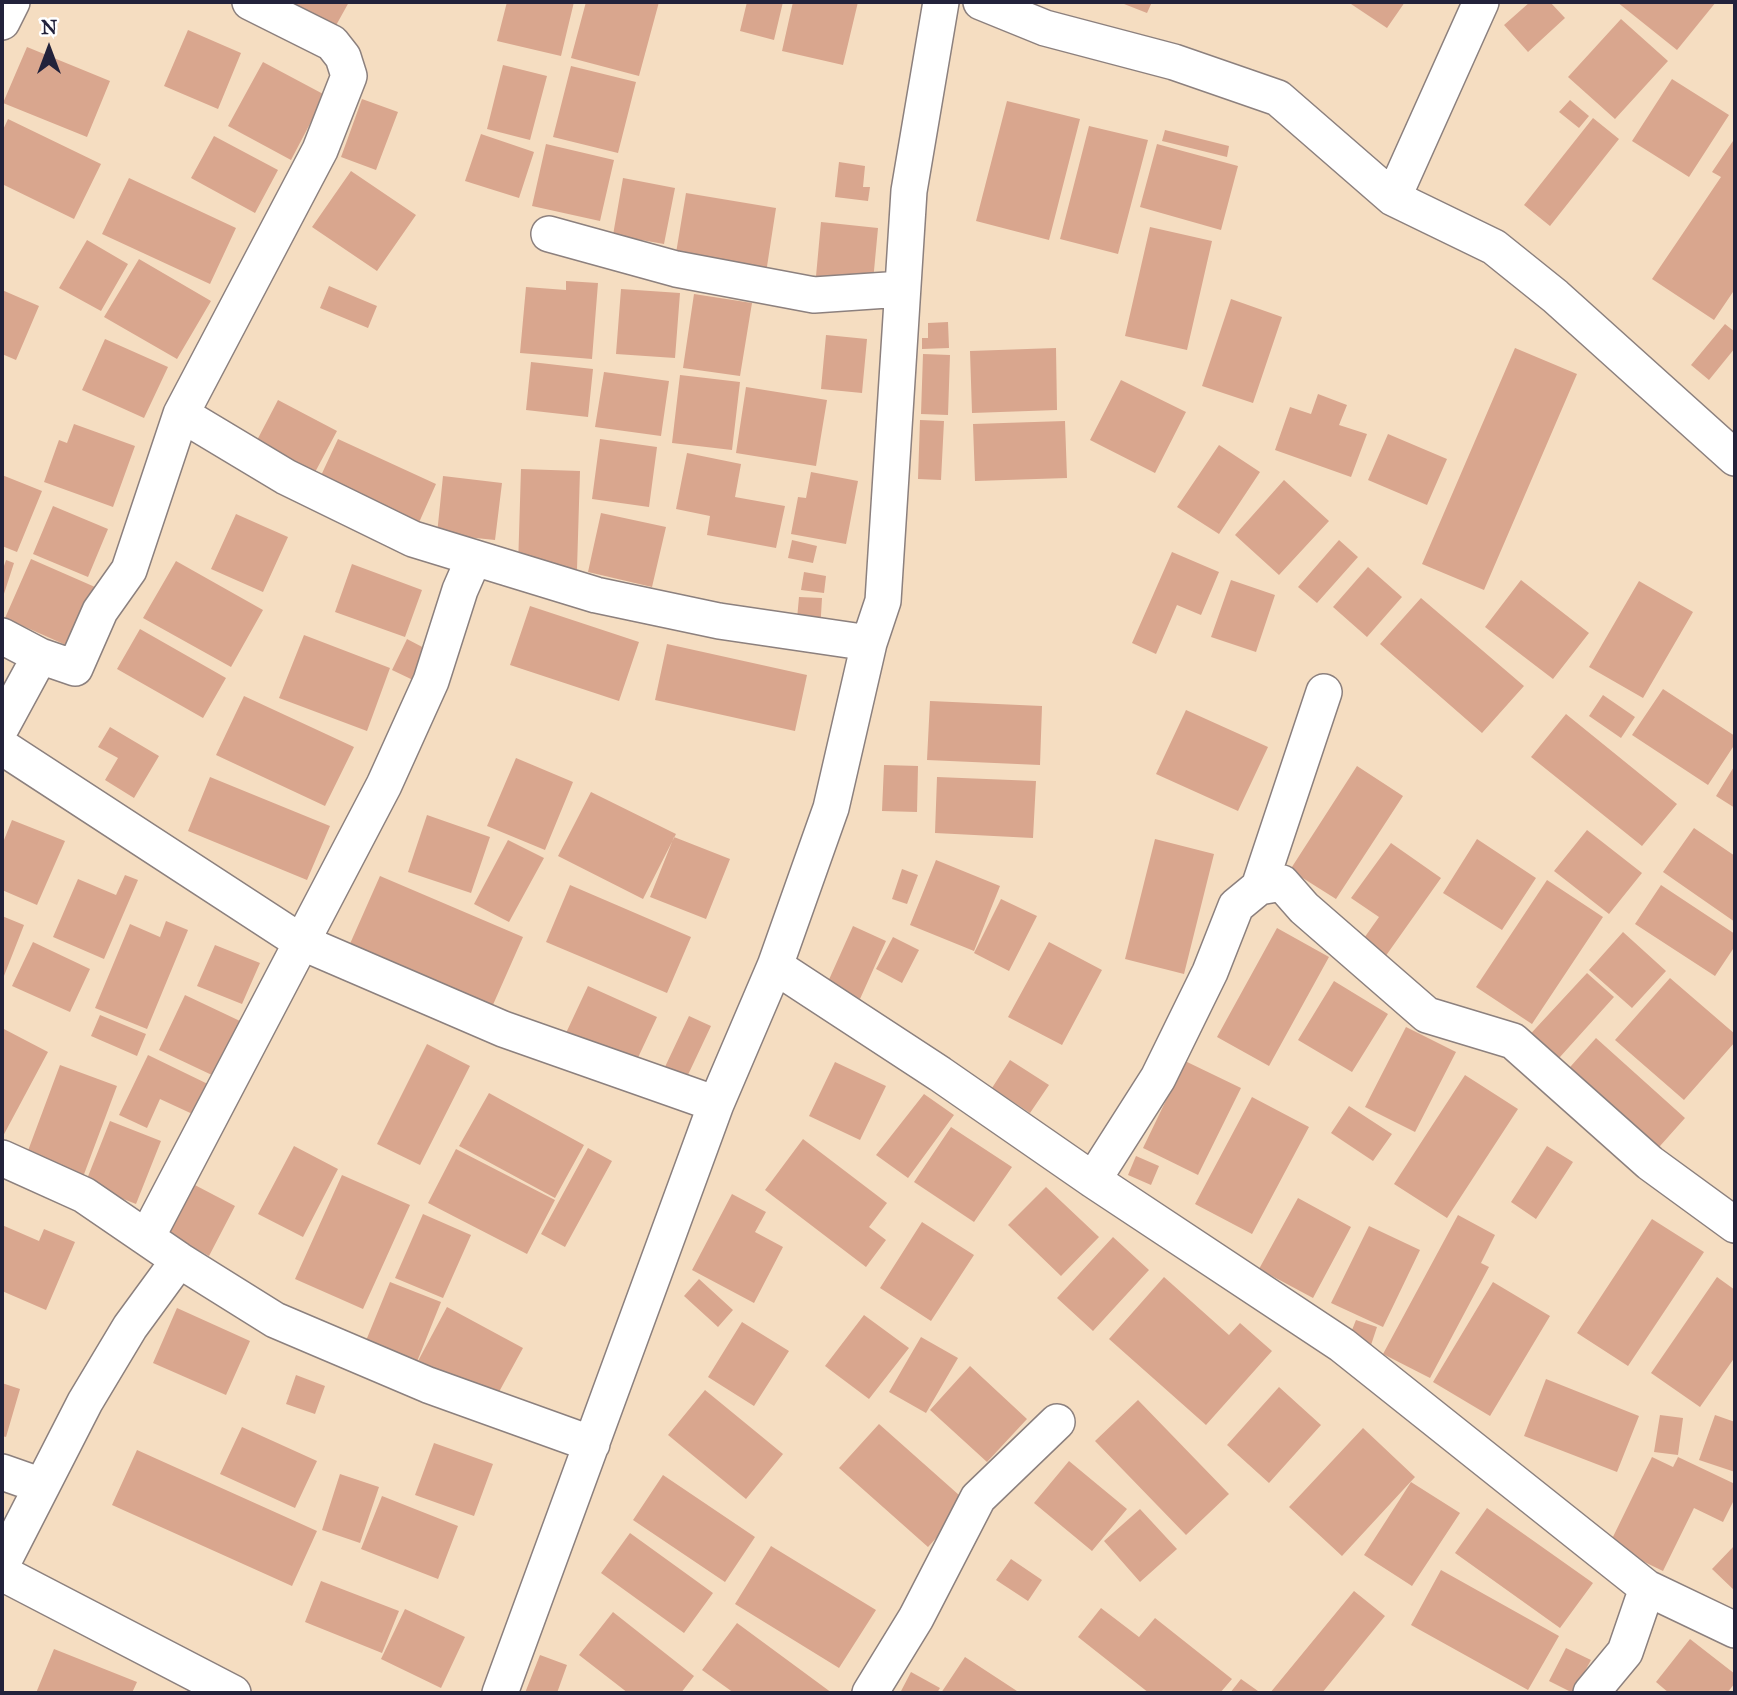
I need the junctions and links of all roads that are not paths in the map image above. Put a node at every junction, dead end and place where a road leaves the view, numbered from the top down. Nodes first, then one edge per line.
1 (12, 2) edge
2 (250, 2) edge
3 (941, 2) edge
4 (981, 2) edge
5 (1481, 2) edge
6 (2, 22) edge
7 (1393, 198) junction
8 (549, 233) dead end
9 (902, 289) junction
10 (181, 414) junction
11 (1735, 458) edge
12 (474, 558) junction
13 (2, 636) edge
14 (869, 643) junction
15 (40, 656) junction
16 (1324, 692) dead end
17 (2, 726) edge
18 (2, 747) edge
19 (1259, 887) junction
20 (301, 942) junction
21 (775, 966) junction
22 (716, 1104) junction
23 (2, 1158) edge
24 (1093, 1180) junction
25 (1735, 1226) edge
26 (147, 1237) junction
27 (179, 1259) junction
28 (1056, 1422) dead end
29 (592, 1444) junction
30 (2, 1472) edge
31 (42, 1486) junction
32 (2, 1564) edge
33 (2, 1573) edge
34 (1647, 1588) junction
35 (1735, 1630) edge
36 (233, 1693) edge
37 (500, 1693) edge
38 (870, 1693) edge
39 (1591, 1693) edge

1 - 6 street
2 - 10 street
3 - 9 street
4 - 7 street
5 - 7 street
7 - 11 street
8 - 9 street
9 - 14 street
10 - 12 street
10 - 15 street
12 - 14 street
12 - 20 street
13 - 15 street
14 - 21 street
15 - 17 street
16 - 19 street
18 - 20 street
19 - 24 street
19 - 25 street
20 - 22 street
20 - 26 street
21 - 22 street
21 - 24 street
22 - 29 street
23 - 26 street
24 - 34 street
26 - 27 street
27 - 29 street
27 - 31 street
28 - 38 street
29 - 37 street
30 - 31 street
31 - 32 street
33 - 36 street
34 - 35 street
34 - 39 street

